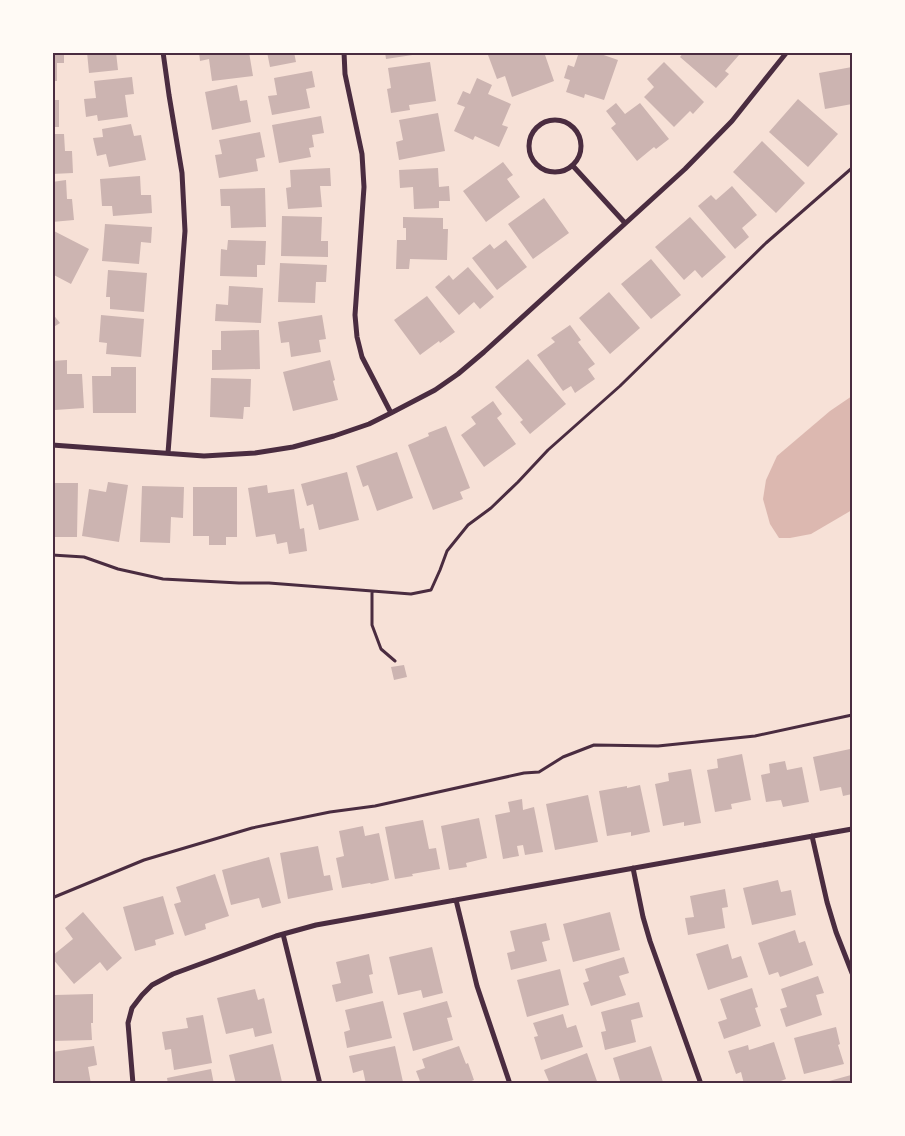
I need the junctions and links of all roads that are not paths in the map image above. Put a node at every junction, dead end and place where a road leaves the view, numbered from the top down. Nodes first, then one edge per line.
1 (163, 52) edge
2 (344, 52) edge
3 (787, 52) edge
4 (573, 166) junction
5 (625, 223) junction
6 (391, 413) junction
7 (52, 445) edge
8 (168, 453) junction
9 (852, 829) edge
10 (812, 836) junction
11 (633, 868) junction
12 (456, 900) junction
13 (283, 934) junction
14 (852, 974) edge
15 (133, 1084) edge
16 (320, 1084) edge
17 (510, 1084) edge
18 (701, 1084) edge

1 - 8 street
2 - 6 street
3 - 5 street
4 - 4 street
4 - 5 street
5 - 6 street
6 - 8 street
7 - 8 street
9 - 10 street
10 - 11 street
10 - 14 street
11 - 12 street
11 - 18 street
12 - 13 street
12 - 17 street
13 - 15 street
13 - 16 street

